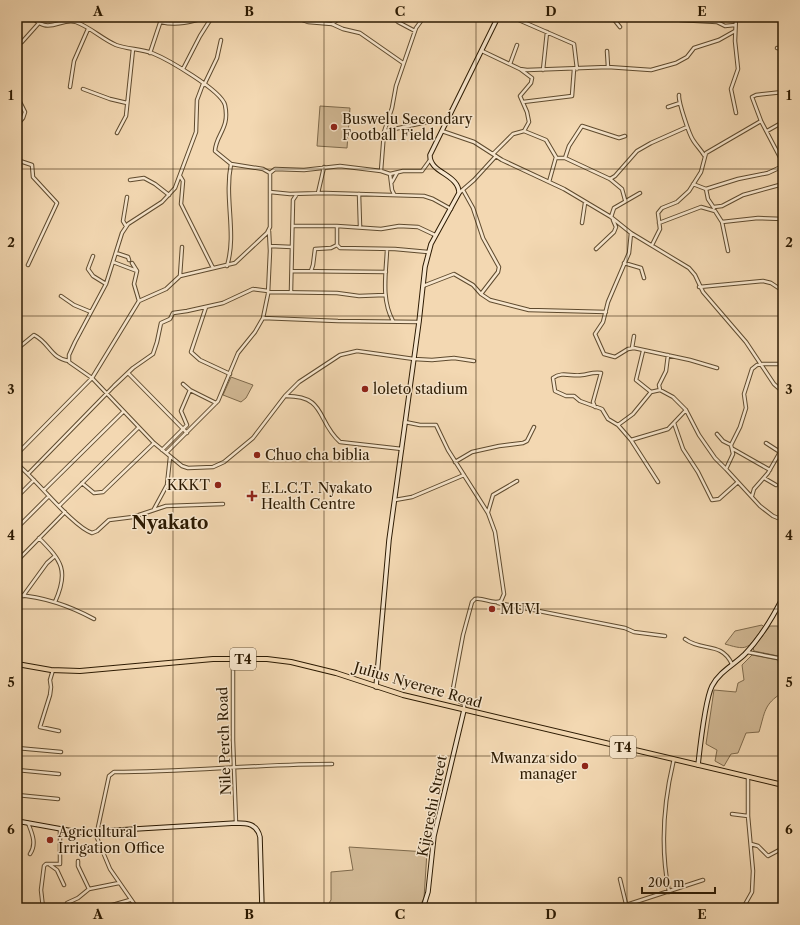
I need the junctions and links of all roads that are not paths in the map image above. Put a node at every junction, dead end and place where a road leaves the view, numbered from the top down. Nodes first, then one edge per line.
1 (25, 17) edge
2 (31, 17) edge
3 (83, 17) edge
4 (162, 17) edge
5 (207, 17) edge
6 (212, 17) edge
7 (294, 17) edge
8 (341, 17) edge
9 (393, 17) edge
10 (424, 17) edge
11 (498, 17) edge
12 (512, 17) edge
13 (612, 17) edge
14 (672, 17) edge
15 (732, 17) edge
16 (736, 17) edge
17 (17, 18) edge
18 (78, 22) junction
19 (160, 22) junction
20 (39, 23) junction
21 (332, 24) junction
22 (735, 25) junction
23 (620, 27) dead end
24 (88, 29) junction
25 (415, 31) junction
26 (735, 31) junction
27 (547, 32) junction
28 (221, 40) dead end
29 (17, 44) edge
30 (517, 45) dead end
31 (777, 48) dead end
32 (133, 49) junction
33 (783, 49) edge
34 (482, 51) junction
35 (608, 51) dead end
36 (150, 52) junction
37 (404, 63) junction
38 (510, 64) junction
39 (608, 67) junction
40 (183, 69) junction
41 (520, 69) junction
42 (575, 69) junction
43 (543, 70) junction
44 (204, 84) junction
45 (70, 87) dead end
46 (83, 89) dead end
47 (783, 92) edge
48 (680, 95) dead end
49 (17, 96) edge
50 (523, 102) junction
51 (127, 103) junction
52 (680, 103) junction
53 (668, 107) dead end
54 (736, 112) dead end
55 (447, 120) junction
56 (761, 121) junction
57 (783, 122) edge
58 (17, 125) edge
59 (687, 127) junction
60 (385, 131) junction
61 (442, 131) junction
62 (524, 131) junction
63 (767, 131) junction
64 (117, 133) dead end
65 (624, 136) dead end
66 (493, 154) junction
67 (496, 156) junction
68 (704, 156) junction
69 (556, 158) junction
70 (565, 158) junction
71 (17, 160) edge
72 (430, 160) junction
73 (783, 163) edge
74 (232, 164) junction
75 (783, 166) edge
76 (324, 167) junction
77 (381, 171) junction
78 (398, 172) junction
79 (270, 173) junction
80 (390, 174) junction
81 (180, 176) junction
82 (610, 178) junction
83 (130, 180) dead end
84 (549, 182) junction
85 (392, 183) junction
86 (693, 184) junction
87 (783, 184) edge
88 (706, 189) junction
89 (392, 190) junction
90 (461, 191) junction
91 (270, 192) junction
92 (318, 193) junction
93 (640, 193) dead end
94 (290, 194) junction
95 (297, 194) junction
96 (359, 194) junction
97 (387, 194) junction
98 (169, 195) junction
99 (395, 195) junction
100 (127, 197) dead end
101 (293, 200) junction
102 (625, 200) junction
103 (585, 203) junction
104 (451, 209) junction
105 (713, 209) junction
106 (612, 218) junction
107 (783, 219) edge
108 (722, 222) junction
109 (582, 223) dead end
110 (659, 223) junction
111 (126, 226) junction
112 (293, 226) junction
113 (337, 226) junction
114 (360, 226) junction
115 (269, 230) junction
116 (631, 233) junction
117 (435, 235) junction
118 (337, 245) junction
119 (652, 245) junction
120 (270, 246) junction
121 (182, 247) dead end
122 (292, 247) junction
123 (596, 249) dead end
124 (387, 250) junction
125 (728, 251) dead end
126 (428, 252) junction
127 (116, 253) junction
128 (93, 256) dead end
129 (129, 260) dead end
130 (113, 262) junction
131 (132, 263) dead end
132 (624, 263) junction
133 (28, 265) dead end
134 (227, 266) junction
135 (213, 268) junction
136 (137, 271) junction
137 (292, 271) junction
138 (310, 271) junction
139 (386, 272) junction
140 (180, 276) junction
141 (644, 278) dead end
142 (106, 284) junction
143 (422, 286) junction
144 (700, 287) junction
145 (268, 291) junction
146 (291, 291) junction
147 (783, 291) edge
148 (481, 294) junction
149 (385, 295) junction
150 (61, 296) dead end
151 (138, 301) junction
152 (207, 307) junction
153 (91, 312) junction
154 (606, 312) junction
155 (263, 318) junction
156 (393, 321) junction
157 (419, 322) junction
158 (634, 336) dead end
159 (632, 348) junction
160 (17, 349) edge
161 (643, 351) junction
162 (668, 355) junction
163 (414, 359) junction
164 (69, 360) junction
165 (474, 361) dead end
166 (783, 364) edge
167 (760, 365) junction
168 (717, 368) dead end
169 (128, 373) junction
170 (230, 374) junction
171 (92, 378) junction
172 (183, 384) dead end
173 (190, 390) junction
174 (660, 390) junction
175 (651, 392) junction
176 (783, 392) edge
177 (108, 393) junction
178 (285, 396) junction
179 (216, 403) junction
180 (595, 407) junction
181 (686, 410) junction
182 (124, 412) junction
183 (405, 422) junction
184 (674, 423) junction
185 (618, 425) junction
186 (534, 427) dead end
187 (138, 428) junction
188 (183, 430) junction
189 (187, 433) junction
190 (717, 434) dead end
191 (631, 440) junction
192 (154, 443) junction
193 (766, 443) dead end
194 (731, 445) junction
195 (402, 449) junction
196 (733, 449) junction
197 (162, 450) junction
198 (780, 452) junction
199 (166, 453) junction
200 (17, 454) edge
201 (783, 454) edge
202 (170, 457) junction
203 (455, 462) junction
204 (17, 464) edge
205 (726, 468) junction
206 (770, 470) junction
207 (28, 474) junction
208 (464, 475) junction
209 (764, 478) junction
210 (34, 480) junction
211 (517, 481) dead end
212 (658, 482) dead end
213 (738, 482) junction
214 (82, 483) junction
215 (776, 485) dead end
216 (44, 490) junction
217 (49, 496) junction
218 (17, 497) edge
219 (752, 497) junction
220 (395, 500) junction
221 (223, 504) dead end
222 (59, 506) junction
223 (154, 509) junction
224 (65, 512) junction
225 (488, 513) junction
226 (783, 520) edge
227 (17, 528) edge
228 (39, 538) junction
229 (55, 556) junction
230 (17, 560) edge
231 (17, 595) edge
232 (23, 596) junction
233 (783, 598) edge
234 (55, 602) junction
235 (497, 603) junction
236 (94, 619) dead end
237 (665, 636) dead end
238 (684, 640) dead end
239 (748, 652) junction
240 (783, 658) edge
241 (233, 659) junction
242 (17, 664) edge
243 (732, 664) junction
244 (53, 670) junction
245 (376, 687) junction
246 (464, 710) junction
247 (59, 731) dead end
248 (17, 748) edge
249 (61, 752) dead end
250 (674, 759) junction
251 (332, 764) dead end
252 (698, 765) junction
253 (234, 767) junction
254 (17, 770) edge
255 (59, 774) dead end
256 (748, 777) junction
257 (783, 785) edge
258 (17, 795) edge
259 (58, 799) dead end
260 (732, 814) dead end
261 (748, 816) junction
262 (17, 821) edge
263 (28, 823) junction
264 (236, 823) junction
265 (60, 828) junction
266 (96, 832) junction
267 (751, 844) junction
268 (783, 848) edge
269 (30, 854) dead end
270 (78, 861) dead end
271 (49, 864) junction
272 (620, 879) dead end
273 (703, 880) dead end
274 (119, 883) junction
275 (64, 885) dead end
276 (89, 889) junction
277 (669, 892) junction
278 (130, 900) junction
279 (627, 907) edge
280 (43, 908) edge
281 (68, 908) edge
282 (102, 908) edge
283 (137, 908) edge
284 (262, 908) edge
285 (423, 908) edge
286 (617, 908) edge
287 (743, 908) edge

1 - 17 street
2 - 20 street
3 - 18 street
4 - 19 street
5 - 19 street
6 - 40 street
7 - 21 street
8 - 21 street
9 - 25 street
10 - 25 street
11 - 34 street
12 - 27 street
13 - 23 street
14 - 22 street
15 - 16 street
16 - 22 street
18 - 20 street
18 - 24 street
19 - 36 street
20 - 29 street
21 - 37 street
22 - 26 street
24 - 32 street
24 - 45 street
25 - 37 street
26 - 39 street
26 - 54 street
27 - 42 street
27 - 43 street
28 - 44 street
30 - 38 street
31 - 33 street
32 - 36 street
32 - 51 street
34 - 38 street
34 - 55 street
35 - 39 street
36 - 40 street
37 - 60 street
38 - 41 street
39 - 42 street
40 - 44 street
41 - 43 street
41 - 50 street
42 - 43 street
42 - 50 street
44 - 74 street
44 - 81 street
46 - 51 street
47 - 56 street
48 - 52 street
49 - 58 street
50 - 62 street
51 - 64 street
52 - 53 street
52 - 59 street
55 - 60 street
55 - 61 street
56 - 63 street
56 - 68 street
57 - 63 street
59 - 68 street
59 - 82 street
60 - 77 street
61 - 66 street
61 - 72 street
62 - 66 street
62 - 69 street
63 - 73 street
65 - 70 street
66 - 67 street
67 - 84 street
67 - 90 street
68 - 86 street
69 - 70 street
69 - 84 street
70 - 82 street
71 - 133 street
72 - 78 street
72 - 90 street
74 - 79 street
74 - 134 street
75 - 88 street
76 - 77 street
76 - 79 street
76 - 92 street
77 - 80 street
78 - 80 street
78 - 85 street
79 - 91 street
80 - 85 street
81 - 98 street
81 - 135 street
82 - 102 street
83 - 98 street
84 - 103 street
85 - 89 street
86 - 88 street
86 - 110 street
87 - 105 street
88 - 105 street
89 - 97 street
89 - 99 street
90 - 104 street
90 - 148 street
91 - 94 street
91 - 115 street
92 - 95 street
92 - 96 street
93 - 102 street
94 - 95 street
94 - 101 street
95 - 101 street
96 - 97 street
96 - 114 street
97 - 99 street
98 - 111 street
99 - 104 street
100 - 111 street
101 - 112 street
102 - 106 street
103 - 106 street
103 - 109 street
104 - 117 street
105 - 108 street
105 - 110 street
106 - 116 street
106 - 123 street
107 - 108 street
108 - 125 street
110 - 119 street
111 - 127 street
112 - 113 street
112 - 122 street
113 - 114 street
113 - 118 street
114 - 117 street
115 - 120 street
115 - 134 street
116 - 119 street
116 - 132 street
117 - 126 street
118 - 124 street
118 - 138 street
119 - 144 street
120 - 122 street
120 - 145 street
121 - 140 street
122 - 137 street
124 - 126 street
124 - 139 street
126 - 143 street
127 - 129 street
127 - 130 street
128 - 142 street
130 - 136 street
130 - 142 street
131 - 136 street
132 - 141 street
132 - 154 street
134 - 135 street
135 - 140 street
136 - 151 street
137 - 138 street
137 - 146 street
138 - 139 street
139 - 149 street
140 - 151 street
142 - 153 street
143 - 148 street
143 - 157 street
144 - 147 street
144 - 167 street
145 - 146 street
145 - 152 street
145 - 155 street
146 - 149 street
148 - 154 street
149 - 156 street
150 - 153 street
151 - 171 street
152 - 169 street
152 - 170 street
153 - 164 street
154 - 159 street
155 - 156 street
155 - 170 street
156 - 157 street
157 - 163 street
158 - 159 street
159 - 161 street
160 - 164 street
161 - 162 street
161 - 175 street
162 - 168 street
162 - 174 street
163 - 165 street
163 - 178 street
163 - 183 street
164 - 171 street
166 - 167 street
167 - 176 street
167 - 194 street
169 - 177 street
169 - 188 street
170 - 179 street
171 - 177 street
171 - 200 street
172 - 173 street
173 - 179 street
173 - 188 street
174 - 175 street
174 - 181 street
175 - 185 street
177 - 182 street
177 - 207 street
178 - 195 street
178 - 202 street
179 - 189 street
180 - 180 street
180 - 185 street
181 - 184 street
181 - 205 street
182 - 187 street
182 - 216 street
183 - 195 street
183 - 203 street
184 - 191 street
184 - 213 street
185 - 191 street
186 - 203 street
187 - 192 street
187 - 214 street
188 - 189 street
188 - 197 street
189 - 199 street
190 - 194 street
191 - 212 street
192 - 197 street
192 - 214 street
193 - 198 street
194 - 196 street
195 - 220 street
196 - 205 street
196 - 206 street
197 - 199 street
198 - 201 street
198 - 206 street
199 - 202 street
202 - 223 street
203 - 208 street
204 - 207 street
205 - 213 street
206 - 209 street
207 - 210 street
208 - 220 street
208 - 225 street
209 - 215 street
209 - 219 street
210 - 216 street
210 - 218 street
211 - 225 street
213 - 219 street
214 - 222 street
216 - 217 street
217 - 222 street
217 - 227 street
219 - 226 street
220 - 245 street
221 - 223 street
222 - 224 street
223 - 224 street
224 - 228 street
225 - 235 street
228 - 229 street
228 - 230 street
229 - 232 street
229 - 234 street
231 - 232 street
232 - 234 street
233 - 239 street
234 - 236 street
235 - 237 street
235 - 246 street
238 - 243 street
239 - 240 street
239 - 243 street
241 - 244 highway, Julius Nyerere Road / T4
241 - 245 highway, Julius Nyerere Road / T4
241 - 253 street, Nile Perch Road
242 - 244 highway, Julius Nyerere Road / T4
243 - 252 street
244 - 247 street
245 - 246 highway, Julius Nyerere Road / T4
246 - 250 highway, Julius Nyerere Road / T4
246 - 285 street, Kijereshi Street
248 - 249 street
250 - 252 highway, Julius Nyerere Road / T4
250 - 277 street
251 - 253 street
252 - 256 highway, Julius Nyerere Road / T4
253 - 264 street, Nile Perch Road
253 - 266 street
254 - 255 street
256 - 257 highway, Julius Nyerere Road / T4
256 - 261 street
258 - 259 street
260 - 261 street
261 - 267 street
262 - 263 street
263 - 265 street
263 - 269 street
264 - 266 street
264 - 284 street
265 - 266 street
265 - 271 street
266 - 274 street
267 - 268 street
267 - 287 street
270 - 276 street
271 - 275 street
271 - 280 street
272 - 279 street
273 - 277 street
274 - 276 street
274 - 278 street
276 - 281 street
277 - 279 street
278 - 282 street
278 - 283 street
279 - 286 street

